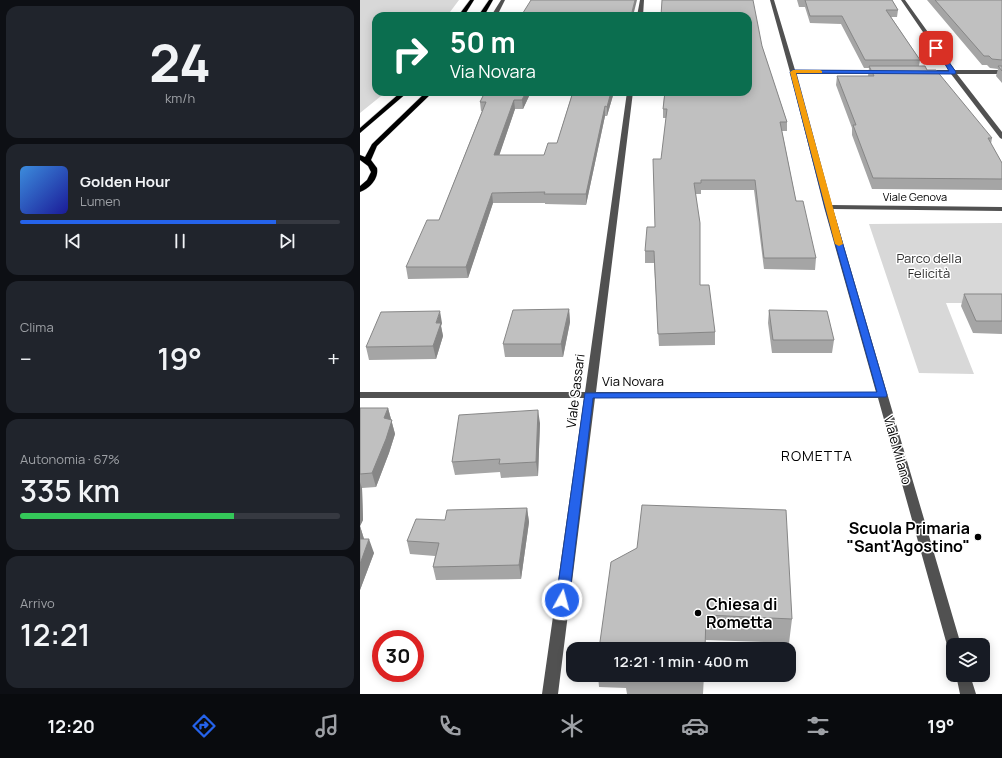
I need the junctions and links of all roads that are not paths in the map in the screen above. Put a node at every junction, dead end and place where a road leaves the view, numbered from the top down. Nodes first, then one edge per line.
1 (472, 0) edge
2 (491, 0) edge
3 (503, 0) edge
4 (642, 0) edge
5 (772, 0) edge
6 (903, 0) edge
7 (464, 12) edge
8 (484, 12) edge
9 (496, 12) edge
10 (640, 12) edge
11 (793, 72) junction
12 (892, 72) edge
13 (923, 72) edge
14 (953, 72) junction
15 (1002, 72) edge
16 (400, 96) edge
17 (426, 96) edge
18 (629, 96) edge
19 (360, 131) edge
20 (1002, 137) edge
21 (364, 158) edge
22 (360, 190) edge
23 (828, 207) junction
24 (1002, 209) edge
25 (360, 395) edge
26 (589, 395) junction
27 (883, 395) junction
28 (952, 638) edge
29 (965, 682) edge
30 (550, 694) edge
31 (968, 694) edge

1 - 7 main road
2 - 8 main road
3 - 9 street
4 - 10 street
5 - 11 street, Viale Milano
6 - 14 street
11 - 12 street
11 - 23 street, Viale Milano
13 - 14 street
14 - 15 street
14 - 20 street
16 - 19 main road
17 - 21 main road
18 - 26 street, Viale Sassari
21 - 22 main road
23 - 24 street, Viale Genova
23 - 27 street, Viale Milano
25 - 26 street, Via Novara
26 - 27 street, Via Novara
26 - 30 street, Viale Sassari
27 - 28 street, Viale Milano
29 - 31 street

